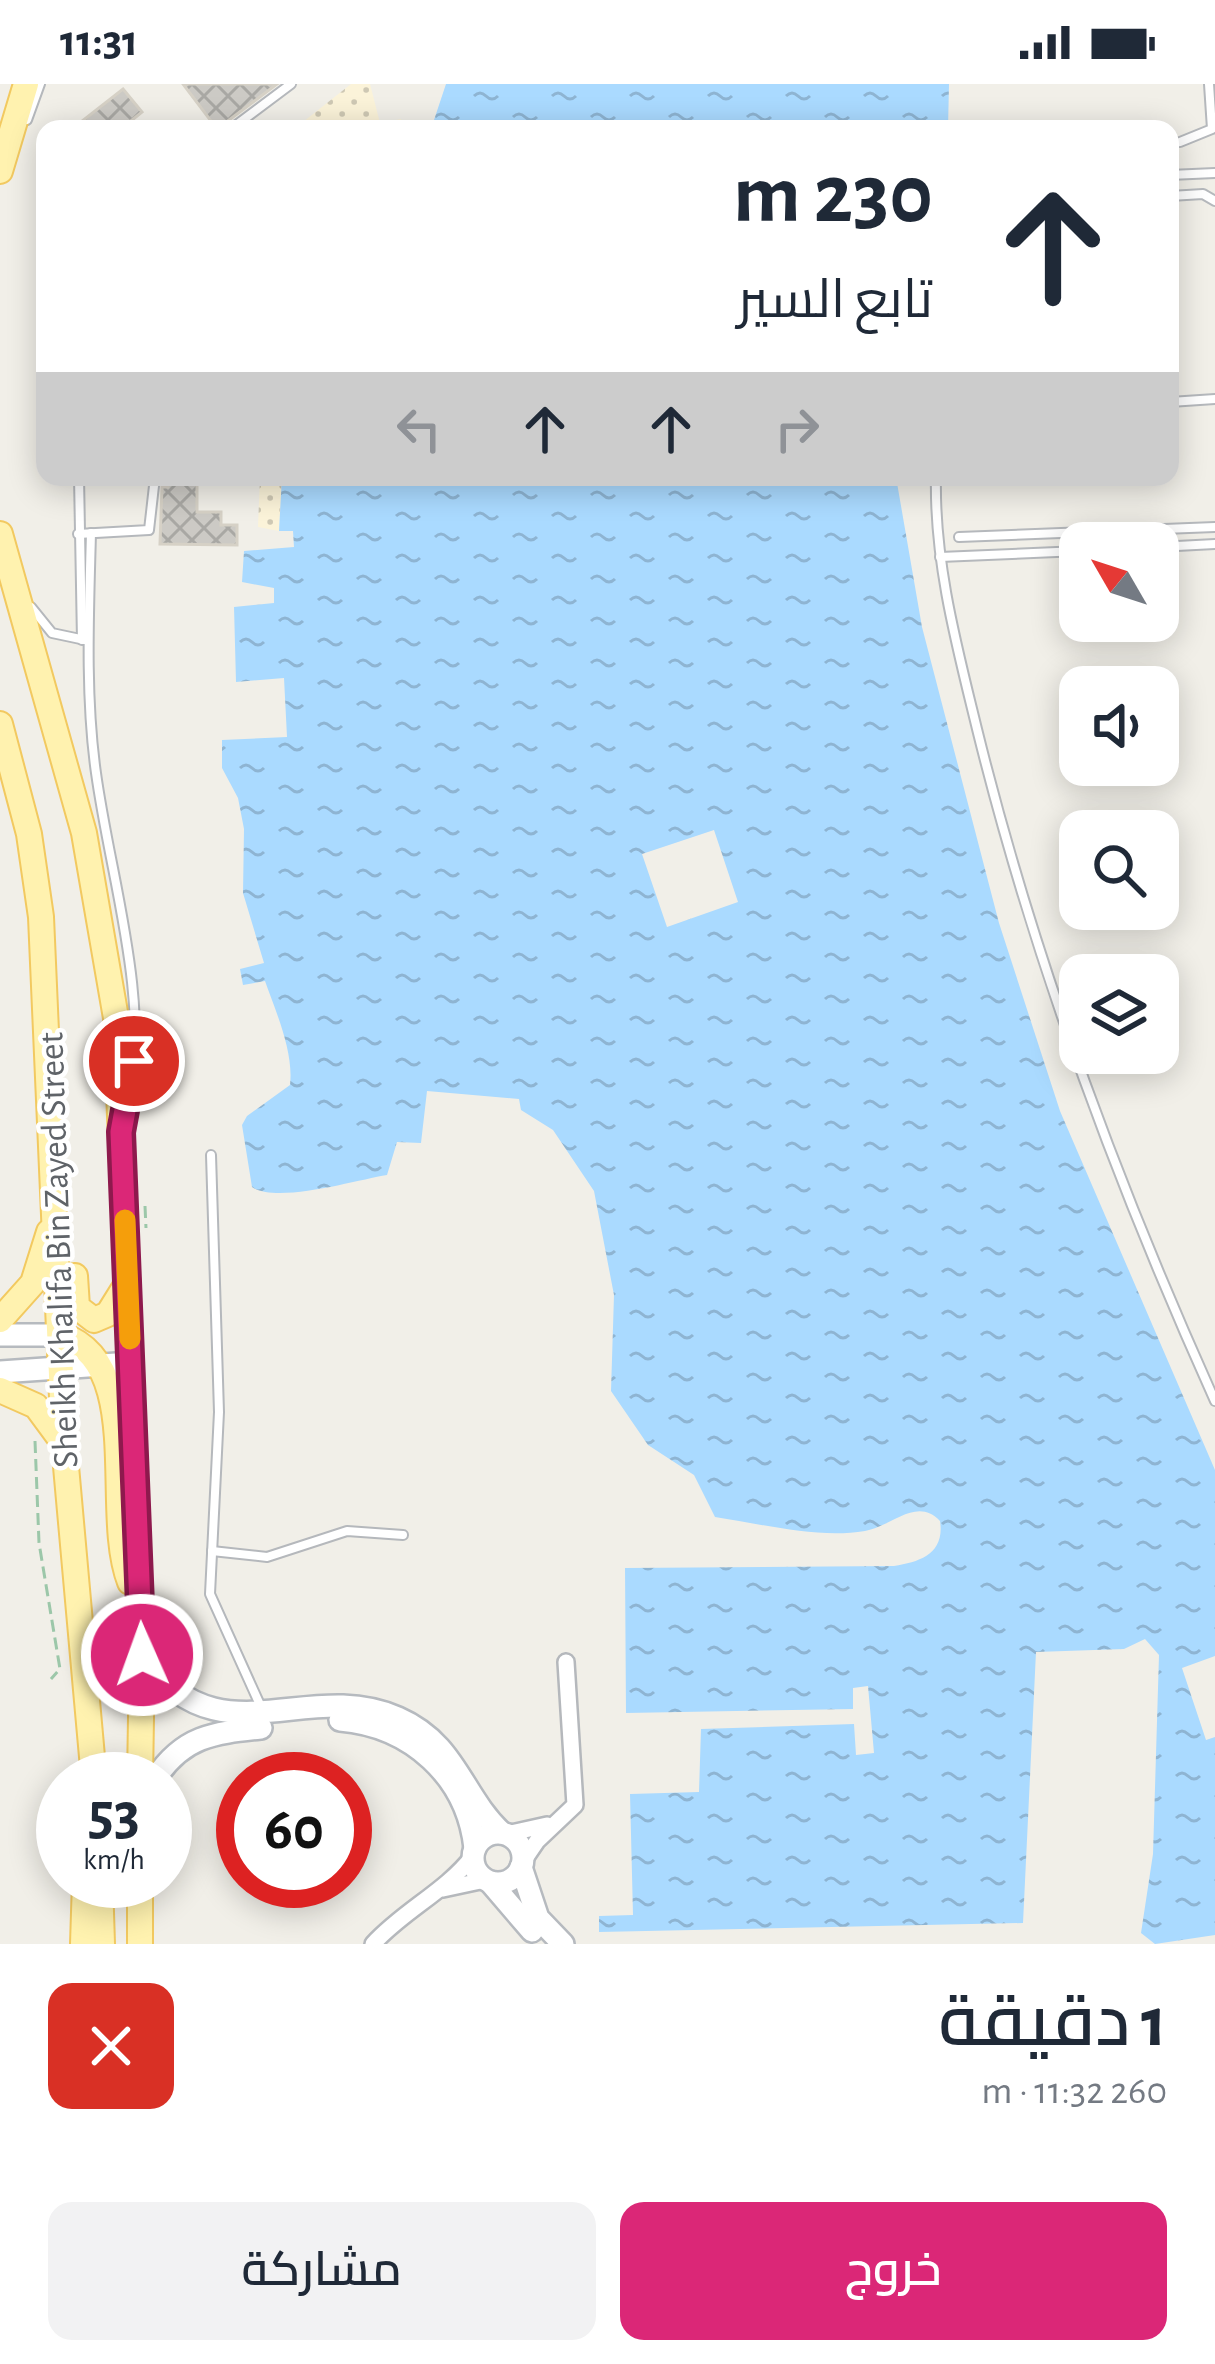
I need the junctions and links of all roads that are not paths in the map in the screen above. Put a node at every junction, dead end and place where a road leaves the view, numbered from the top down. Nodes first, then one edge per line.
1 (26, 84) edge
2 (40, 84) edge
3 (291, 84) edge
4 (1209, 84) edge
5 (243, 120) edge
6 (1180, 142) dead end
7 (0, 171) edge
8 (1215, 172) edge
9 (1179, 174) edge
10 (0, 188) edge
11 (1179, 195) edge
12 (1215, 201) edge
13 (1215, 399) edge
14 (1179, 401) edge
15 (79, 486) edge
16 (154, 486) edge
17 (936, 486) edge
18 (1215, 527) edge
19 (91, 533) junction
20 (0, 534) edge
21 (78, 534) junction
22 (959, 537) dead end
23 (1215, 544) edge
24 (1179, 546) edge
25 (1059, 551) edge
26 (940, 557) junction
27 (91, 570) junction
28 (79, 571) junction
29 (16, 595) junction
30 (87, 640) junction
31 (0, 724) edge
32 (50, 1085) junction
33 (121, 1132) junction
34 (211, 1155) dead end
35 (56, 1207) junction
36 (128, 1282) junction
37 (0, 1320) edge
38 (0, 1335) edge
39 (61, 1335) junction
40 (131, 1363) junction
41 (104, 1365) junction
42 (62, 1368) junction
43 (0, 1372) edge
44 (0, 1390) edge
45 (1215, 1401) edge
46 (64, 1444) junction
47 (404, 1535) dead end
48 (212, 1551) junction
49 (140, 1604) junction
50 (142, 1655) junction
51 (566, 1662) dead end
52 (263, 1714) junction
53 (92, 1752) edge
54 (140, 1752) edge
55 (176, 1752) edge
56 (556, 1822) junction
57 (505, 1833) junction
58 (474, 1852) junction
59 (522, 1865) junction
60 (488, 1881) junction
61 (440, 1890) junction
62 (84, 1908) edge
63 (101, 1908) edge
64 (140, 1908) edge
65 (82, 1944) edge
66 (102, 1944) edge
67 (140, 1944) edge
68 (373, 1944) edge
69 (544, 1944) edge
70 (563, 1944) edge

1 - 7 main road
2 - 10 lane
3 - 5 lane
4 - 6 lane
8 - 9 lane
11 - 12 lane
13 - 14 lane
15 - 21 lane
16 - 19 lane
17 - 26 lane
18 - 22 lane
19 - 21 lane
19 - 27 lane
20 - 29 main road, Sheikh Khalifa Bin Zayed Street
21 - 28 lane
23 - 24 lane
25 - 26 lane
26 - 45 lane
27 - 28 lane
27 - 30 lane
28 - 30 lane
29 - 30 lane
29 - 33 main road, Sheikh Khalifa Bin Zayed Street
30 - 33 lane
31 - 32 main road, Sheikh Khalifa Bin Zayed Street
32 - 35 main road, Sheikh Khalifa Bin Zayed Street
32 - 36 main road
33 - 36 main road, Sheikh Khalifa Bin Zayed Street
34 - 48 lane
35 - 37 main road
35 - 39 main road, Sheikh Khalifa Bin Zayed Street
36 - 40 main road, Sheikh Khalifa Bin Zayed Street
38 - 39 street
39 - 41 main road
39 - 42 main road, Sheikh Khalifa Bin Zayed Street
40 - 41 street
40 - 49 main road, Sheikh Khalifa Bin Zayed Street
41 - 42 street
41 - 49 main road
42 - 43 street
42 - 46 main road, Sheikh Khalifa Bin Zayed Street
44 - 46 main road
46 - 53 main road, Sheikh Khalifa Bin Zayed Street
47 - 48 lane
48 - 52 lane
49 - 50 main road, Sheikh Khalifa Bin Zayed Street
50 - 52 street
50 - 54 main road, Sheikh Khalifa Bin Zayed Street
51 - 56 street
52 - 57 street
55 - 58 street
56 - 57 street
56 - 59 street
57 - 58 street
57 - 59 street
58 - 60 street
58 - 61 street
59 - 60 street
59 - 70 street
60 - 61 street
60 - 69 street
61 - 68 street
62 - 65 main road
63 - 66 main road
64 - 67 main road

